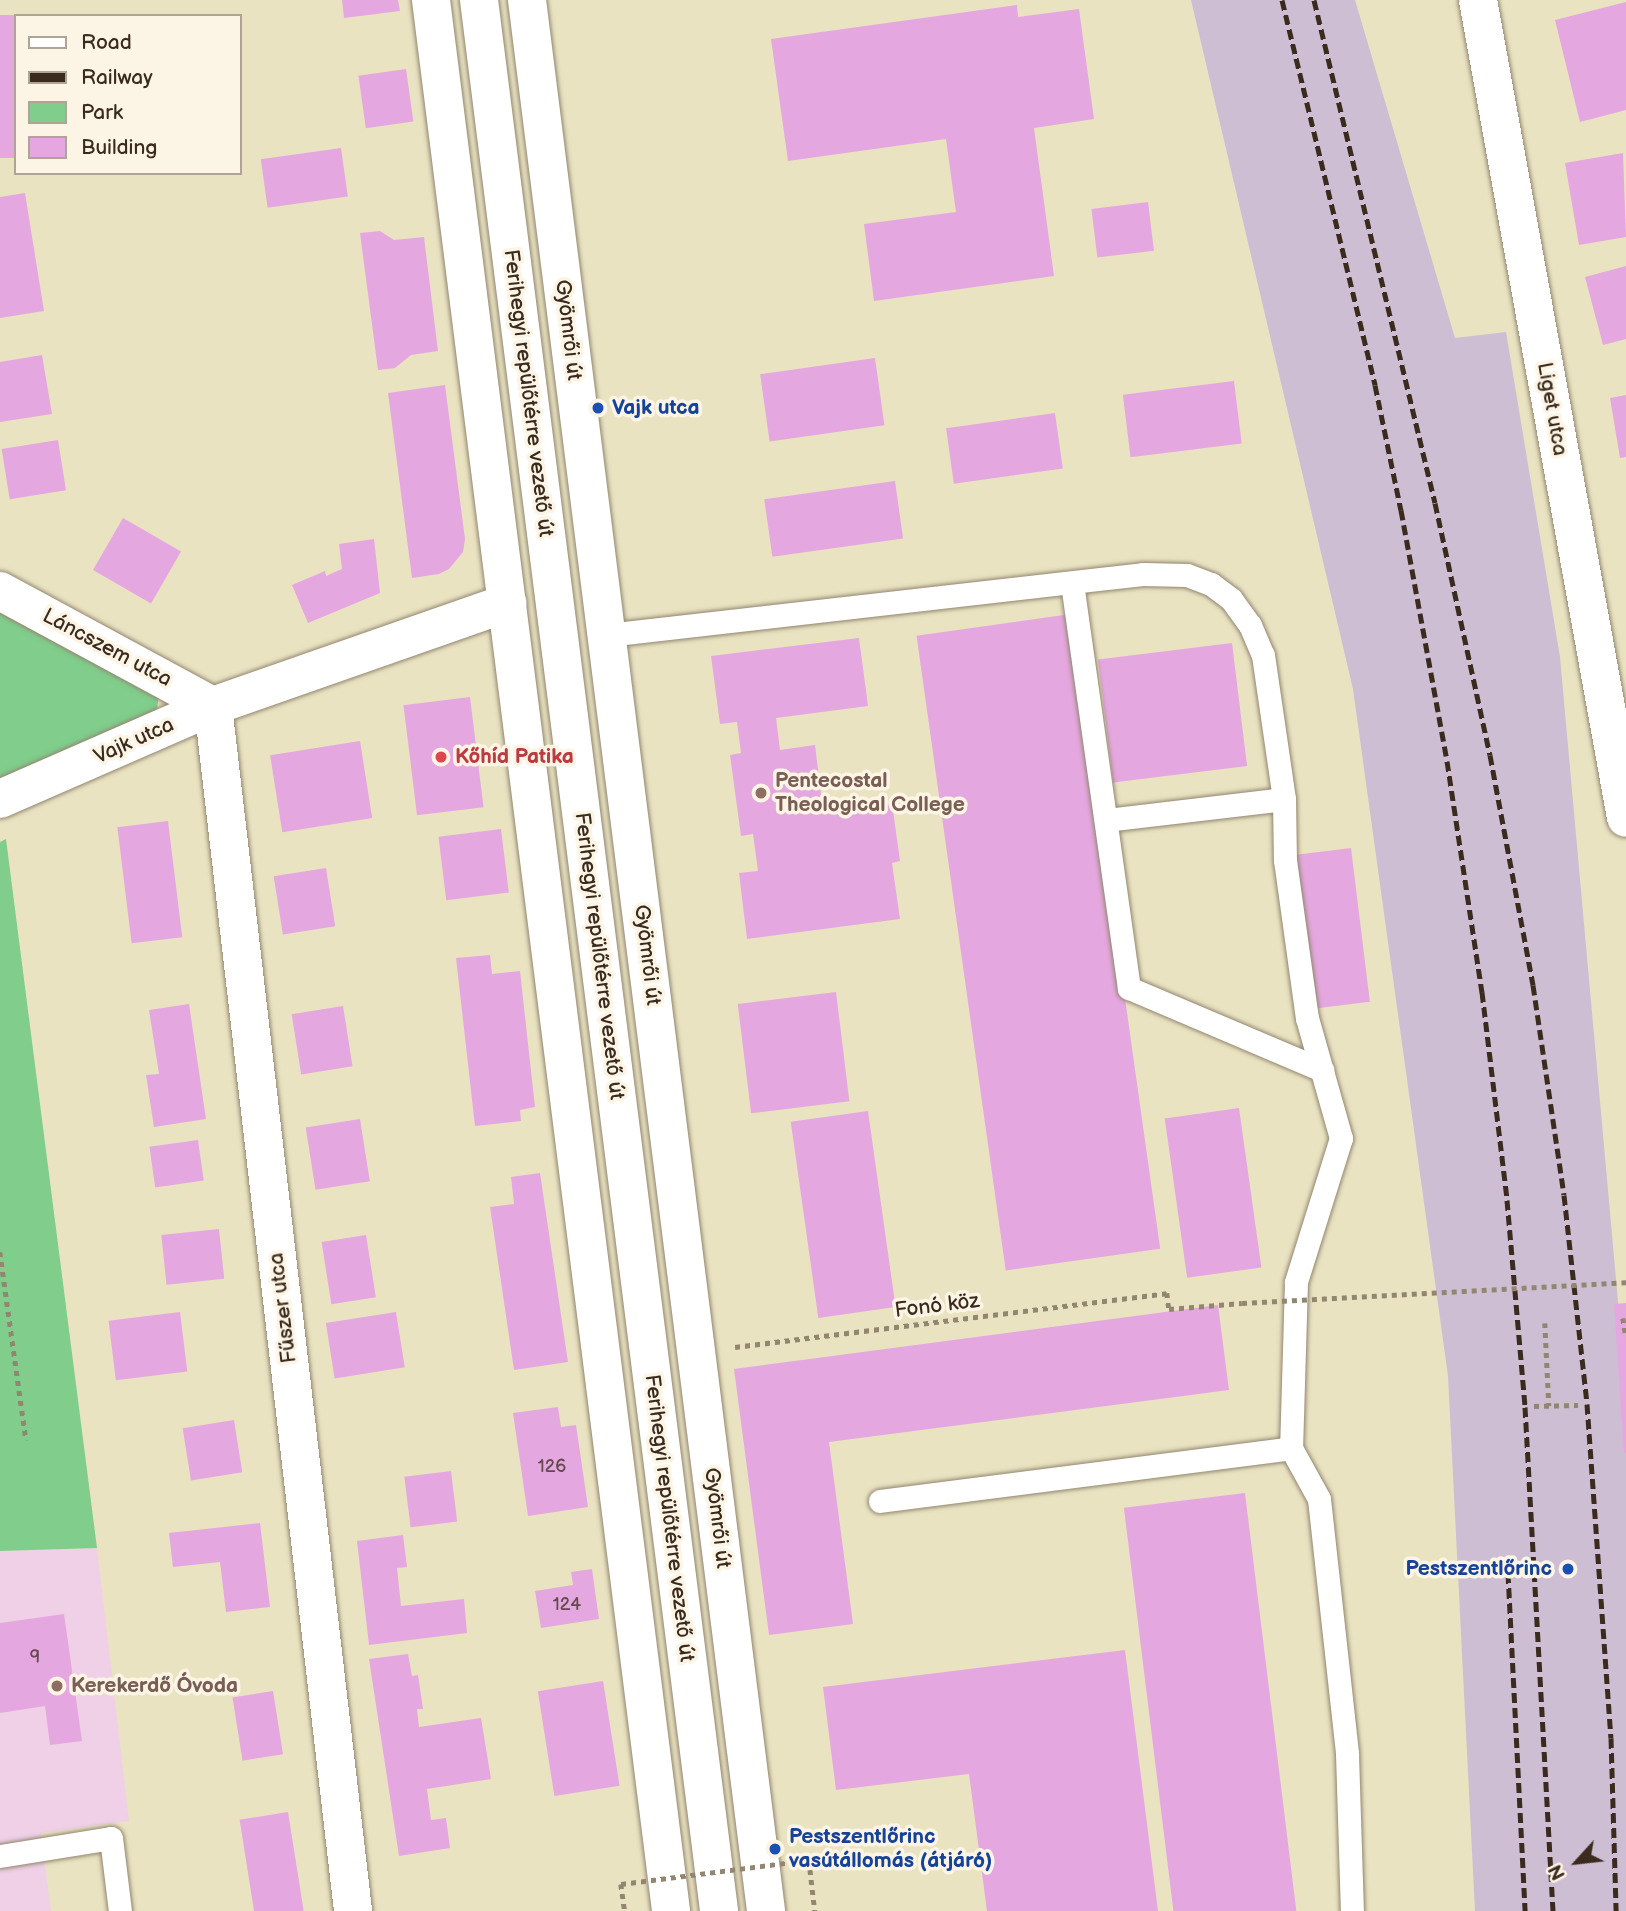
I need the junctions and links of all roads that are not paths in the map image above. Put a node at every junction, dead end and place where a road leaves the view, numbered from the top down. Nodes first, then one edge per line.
1 (431, 0) edge
2 (479, 0) edge
3 (527, 0) edge
4 (1478, 0) edge
5 (1072, 583) junction
6 (0, 591) edge
7 (507, 603) junction
8 (607, 635) junction
9 (214, 706) junction
10 (0, 799) edge
11 (1284, 799) junction
12 (1626, 818) edge
13 (1106, 820) junction
14 (1322, 1070) junction
15 (1291, 1448) junction
16 (880, 1501) dead end
17 (0, 1856) edge
18 (120, 1911) edge
19 (353, 1911) edge
20 (670, 1911) edge
21 (719, 1911) edge
22 (766, 1911) edge
23 (1352, 1911) edge

1 - 7 street
2 - 21 street, Ferihegyi repülőtérre vezető út
3 - 8 street, Gyömrői út
4 - 12 street, Liget utca
5 - 8 lane
5 - 11 lane
5 - 13 lane
6 - 9 street, Láncszem utca
7 - 9 street, Vajk utca
7 - 20 street
8 - 22 street, Gyömrői út
9 - 10 street, Vajk utca
9 - 19 street, Fűszer utca
11 - 13 lane
11 - 14 lane
13 - 14 lane
14 - 15 lane
15 - 16 lane
15 - 23 lane
17 - 18 lane

